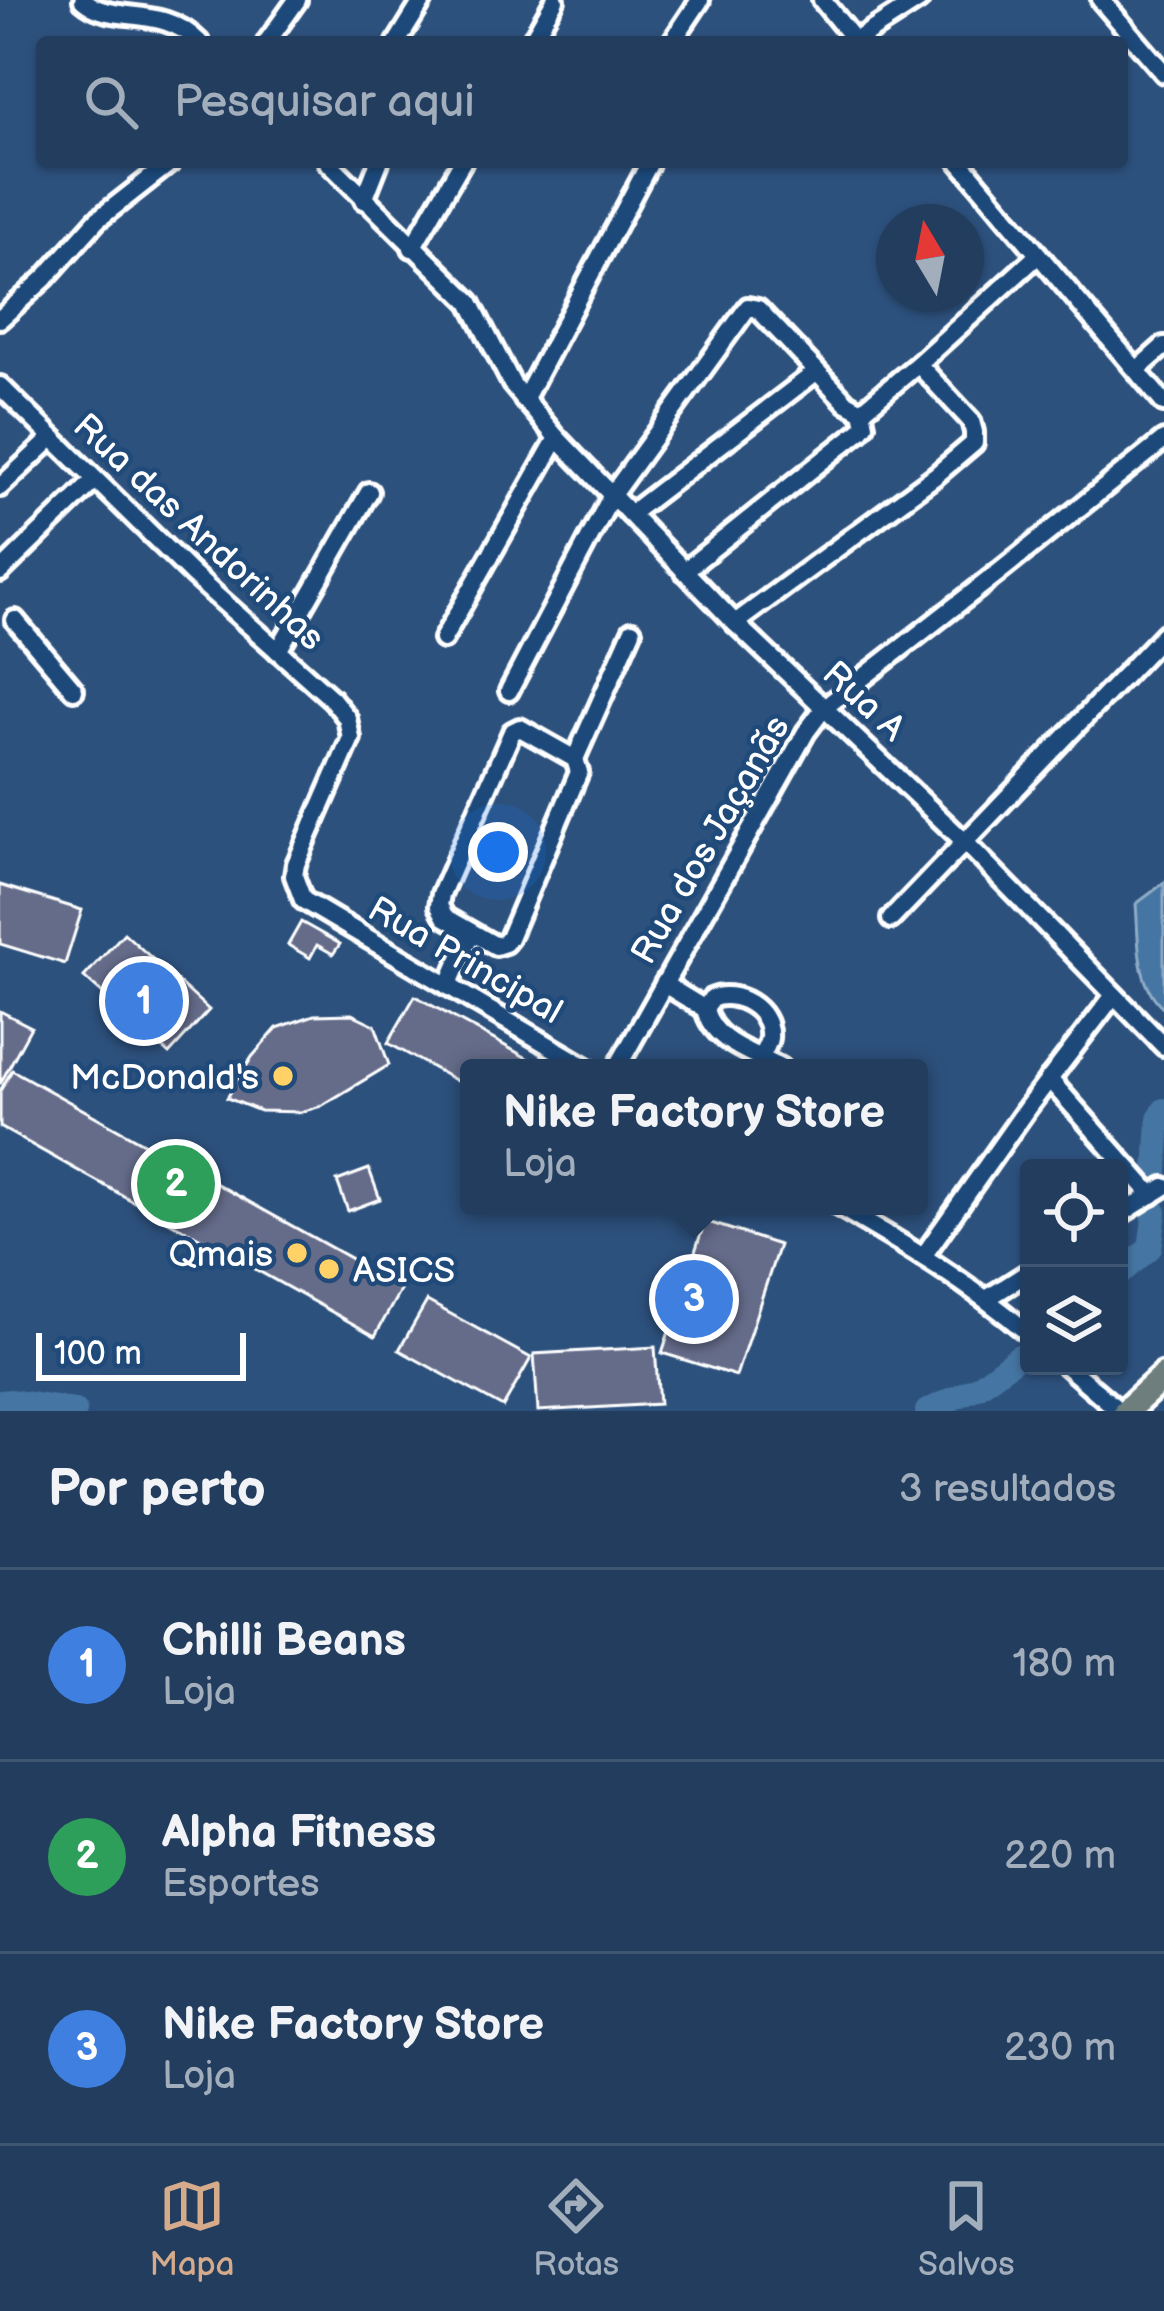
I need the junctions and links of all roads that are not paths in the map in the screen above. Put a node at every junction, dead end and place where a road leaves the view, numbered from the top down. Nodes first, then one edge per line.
1 (83, 0) edge
2 (297, 0) edge
3 (423, 0) edge
4 (555, 0) edge
5 (700, 0) edge
6 (822, 0) edge
7 (920, 0) edge
8 (1101, 0) edge
9 (136, 8) edge
10 (193, 36) edge
11 (271, 36) edge
12 (401, 36) edge
13 (534, 36) edge
14 (676, 36) edge
15 (852, 36) edge
16 (864, 36) edge
17 (1164, 73) edge
18 (163, 168) edge
19 (334, 168) edge
20 (377, 168) edge
21 (458, 168) edge
22 (647, 168) edge
23 (964, 168) edge
24 (364, 200) junction
25 (412, 248) junction
26 (1037, 256) junction
27 (0, 320) edge
28 (1164, 346) edge
29 (919, 364) junction
30 (1137, 370) junction
31 (816, 372) junction
32 (0, 386) edge
33 (524, 400) junction
34 (1164, 403) edge
35 (862, 411) junction
36 (52, 437) junction
37 (557, 438) junction
38 (1164, 440) edge
39 (95, 480) junction
40 (0, 488) edge
41 (369, 492) dead end
42 (612, 496) junction
43 (630, 514) junction
44 (0, 572) edge
45 (684, 572) junction
46 (15, 620) dead end
47 (735, 622) junction
48 (632, 632) dead end
49 (1164, 634) edge
50 (443, 639) dead end
51 (278, 651) junction
52 (74, 690) dead end
53 (509, 691) dead end
54 (824, 707) junction
55 (577, 766) junction
56 (966, 843) junction
57 (312, 907) joint
58 (891, 920) dead end
59 (471, 932) junction
60 (664, 984) junction
61 (448, 986) junction
62 (1114, 995) junction
63 (705, 1010) junction
64 (1164, 1046) edge
65 (760, 1057) junction
66 (572, 1059) edge
67 (622, 1059) edge
68 (764, 1059) edge
69 (1049, 1079) junction
70 (1158, 1191) edge
71 (1128, 1209) edge
72 (854, 1215) edge
73 (924, 1255) junction
74 (1020, 1278) edge
75 (988, 1298) junction
76 (1020, 1326) edge
77 (1078, 1375) edge
78 (1164, 1376) edge
79 (1123, 1411) edge

1 - 9 street
2 - 11 street
3 - 12 street
4 - 13 street
5 - 14 street
6 - 15 street
7 - 16 street
8 - 17 street
9 - 10 street
18 - 27 street
19 - 24 street, Rua A
20 - 24 street
21 - 25 street
22 - 33 street
23 - 26 street
24 - 25 street, Rua A
25 - 33 street, Rua A
26 - 29 street
26 - 30 street
28 - 30 street
29 - 35 street
29 - 47 street
30 - 34 street
31 - 35 street
31 - 42 street
31 - 43 street
32 - 36 street, Rua das Andorinhas
33 - 37 street, Rua A
35 - 45 street
36 - 39 street, Rua das Andorinhas
36 - 40 street
37 - 42 street, Rua A
37 - 50 street
38 - 54 street, Rua dos Jaçanãs
39 - 44 street
39 - 51 street, Rua das Andorinhas
41 - 51 street
42 - 43 street, Rua A
42 - 53 street
43 - 45 street, Rua A
45 - 47 street, Rua A
46 - 52 street
47 - 54 street, Rua A
48 - 55 street
49 - 56 street
51 - 57 street, Rua das Andorinhas
54 - 56 street, Rua A
54 - 60 street, Rua dos Jaçanãs
55 - 59 street
55 - 59 street
56 - 58 street
56 - 62 street, Rua A
57 - 61 street, Rua Principal
59 - 61 street
60 - 63 street
60 - 67 street, Rua dos Jaçanãs
61 - 66 street, Rua Principal
62 - 64 street, Rua A
62 - 69 street
63 - 65 street
63 - 65 street
65 - 68 street
69 - 70 street
69 - 73 street
70 - 71 street
72 - 73 street
73 - 75 street
74 - 75 street
75 - 76 street
77 - 79 street
78 - 79 highway

